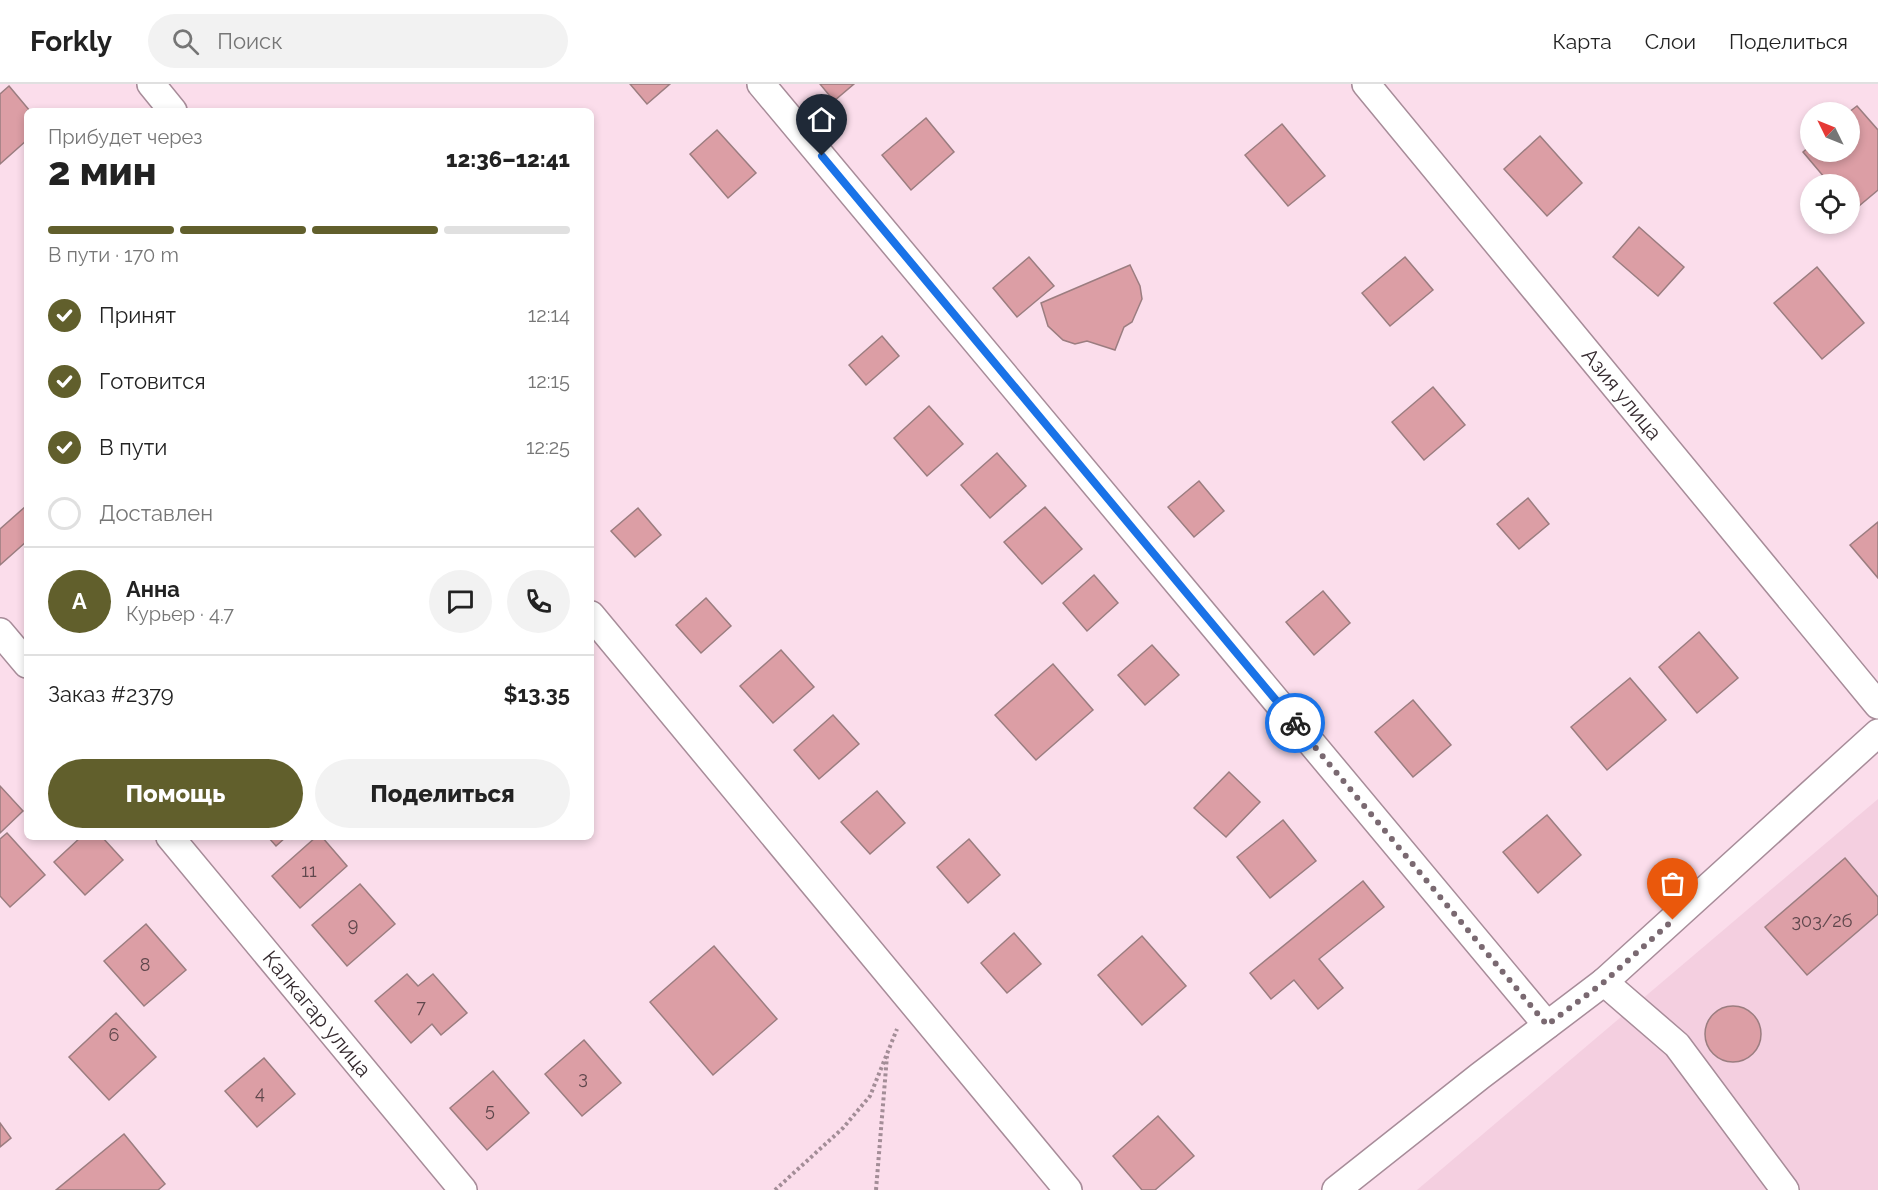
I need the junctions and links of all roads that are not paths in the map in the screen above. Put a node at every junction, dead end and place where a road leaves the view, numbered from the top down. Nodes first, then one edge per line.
1 (151, 84) edge
2 (761, 84) edge
3 (1366, 84) edge
4 (171, 108) edge
5 (594, 619) edge
6 (0, 632) edge
7 (24, 660) edge
8 (1878, 705) edge
9 (1878, 733) edge
10 (172, 840) edge
11 (1604, 982) junction
12 (1547, 1025) junction
13 (463, 1190) edge
14 (1068, 1190) edge
15 (1336, 1190) edge
16 (1785, 1190) edge

1 - 4 street
2 - 12 street
3 - 8 street, Азия улица
5 - 14 street
6 - 7 street
9 - 11 street
10 - 13 street, Калкагар улица
11 - 12 street
11 - 16 street
12 - 15 street

